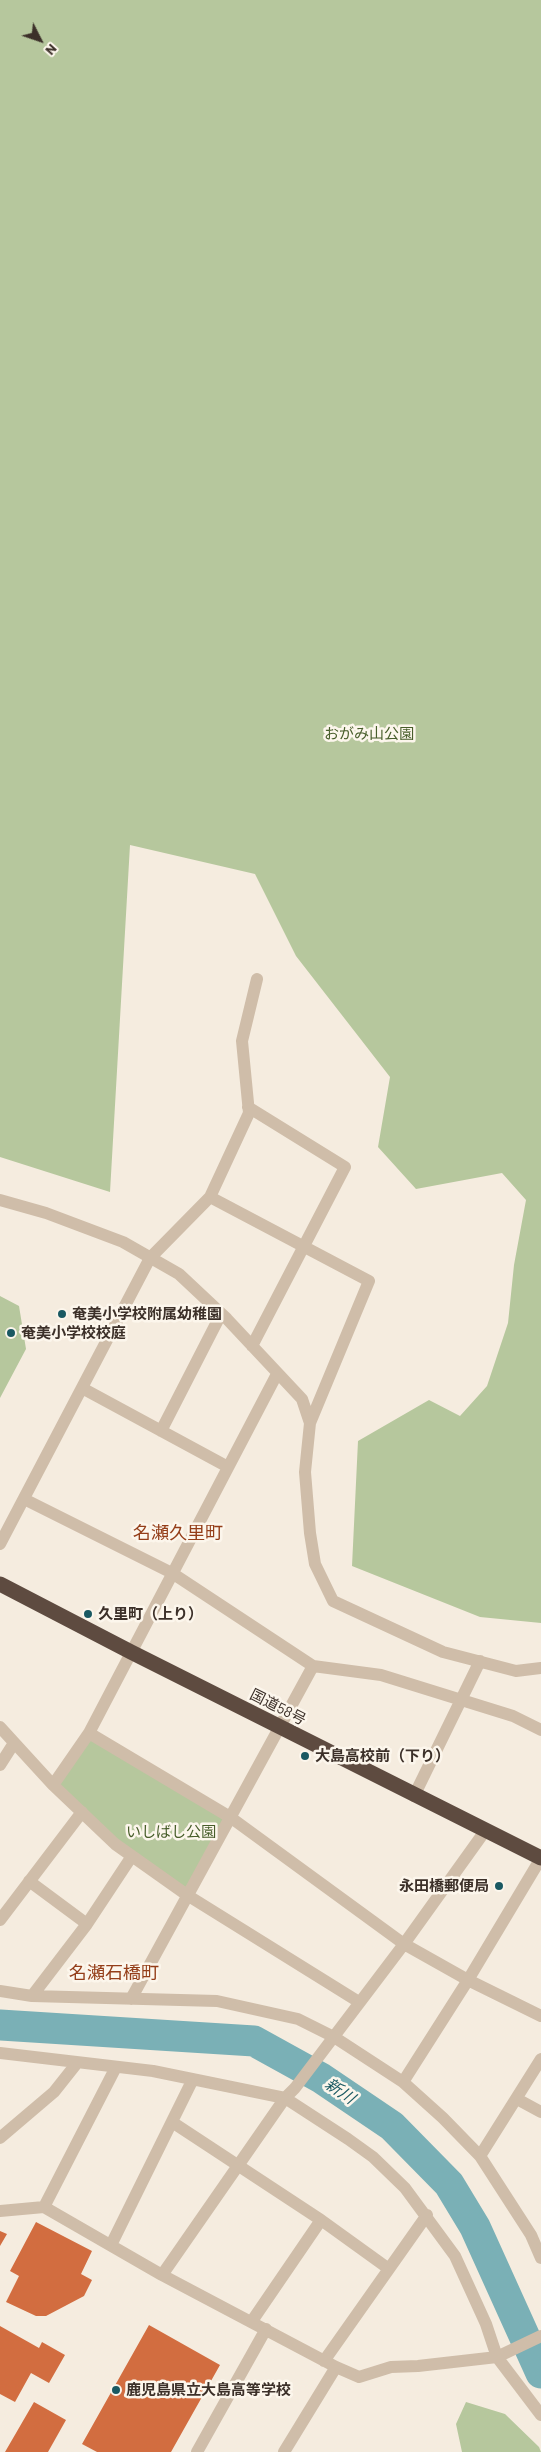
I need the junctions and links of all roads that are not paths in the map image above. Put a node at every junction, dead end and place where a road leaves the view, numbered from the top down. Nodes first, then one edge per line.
1 (257, 979) dead end
2 (248, 1107) junction
3 (210, 1197) junction
4 (0, 1200) edge
5 (303, 1245) junction
6 (150, 1258) junction
7 (221, 1314) junction
8 (252, 1346) junction
9 (277, 1374) junction
10 (82, 1388) junction
11 (310, 1423) junction
12 (162, 1431) junction
13 (228, 1467) junction
14 (24, 1500) junction
15 (0, 1544) edge
16 (172, 1573) junction
17 (0, 1584) edge
18 (131, 1652) junction
19 (480, 1661) junction
20 (313, 1666) junction
21 (541, 1668) edge
22 (461, 1700) junction
23 (0, 1727) edge
24 (279, 1727) junction
25 (541, 1730) edge
26 (89, 1733) junction
27 (14, 1743) junction
28 (0, 1765) edge
29 (53, 1785) junction
30 (414, 1796) junction
31 (82, 1812) junction
32 (230, 1817) junction
33 (485, 1831) junction
34 (132, 1856) junction
35 (541, 1858) edge
36 (29, 1881) junction
37 (187, 1895) junction
38 (0, 1920) edge
39 (87, 1924) junction
40 (404, 1944) junction
41 (468, 1980) junction
42 (0, 1991) edge
43 (32, 1996) junction
44 (131, 1999) junction
45 (360, 2002) junction
46 (541, 2016) edge
47 (330, 2042) junction
48 (0, 2053) edge
49 (541, 2059) edge
50 (77, 2063) junction
51 (116, 2067) junction
52 (193, 2079) junction
53 (403, 2082) junction
54 (285, 2098) junction
55 (517, 2099) junction
56 (541, 2112) edge
57 (172, 2122) junction
58 (0, 2138) edge
59 (480, 2156) junction
60 (239, 2164) junction
61 (44, 2207) junction
62 (0, 2211) edge
63 (427, 2215) junction
64 (321, 2220) junction
65 (111, 2245) junction
66 (541, 2258) edge
67 (388, 2269) junction
68 (162, 2275) junction
69 (252, 2321) junction
70 (266, 2329) junction
71 (541, 2336) edge
72 (501, 2355) junction
73 (324, 2361) junction
74 (336, 2367) junction
75 (541, 2415) edge
76 (197, 2452) edge
77 (284, 2452) edge

1 - 2 street
2 - 3 street
2 - 5 street
3 - 5 street
3 - 6 street
4 - 6 street
5 - 8 street
5 - 11 street
6 - 7 street
6 - 10 street
7 - 8 street
7 - 12 street
8 - 9 street
9 - 11 street
9 - 13 street
10 - 12 street
10 - 14 street
11 - 19 street
12 - 13 street
13 - 16 street
14 - 15 street
14 - 16 street
16 - 18 street
16 - 20 street
17 - 18 highway, 国道58号
18 - 24 highway, 国道58号
18 - 26 street
19 - 21 street
19 - 22 street
20 - 22 street
20 - 24 street
22 - 25 street
22 - 30 street
23 - 27 street
24 - 30 highway, 国道58号
24 - 32 street
26 - 29 street
26 - 32 street
27 - 28 street
27 - 29 street
29 - 31 street
30 - 33 highway, 国道58号
31 - 34 street
31 - 36 street
32 - 37 street
32 - 40 street
33 - 35 highway, 国道58号
33 - 40 street
34 - 37 street
34 - 39 street
35 - 41 street
36 - 38 street
36 - 39 street
37 - 44 street
37 - 45 street
39 - 43 street
40 - 41 street
40 - 45 street
41 - 46 street
41 - 53 street
42 - 43 street
43 - 44 street
44 - 47 street
45 - 47 street
47 - 53 street
47 - 54 street
48 - 50 street
49 - 55 street
50 - 51 street
50 - 58 street
51 - 52 street
51 - 61 street
52 - 54 street
52 - 57 street
53 - 59 street
54 - 60 street
54 - 63 street
55 - 56 street
55 - 59 street
57 - 60 street
57 - 65 street
59 - 66 street
60 - 64 street
60 - 68 street
61 - 62 street
61 - 65 street
63 - 67 street
63 - 72 street
64 - 67 street
64 - 69 street
65 - 68 street
67 - 73 street
68 - 69 street
69 - 70 street
70 - 73 street
70 - 76 street
71 - 72 street
72 - 74 street
72 - 75 street
73 - 74 street
74 - 77 street

